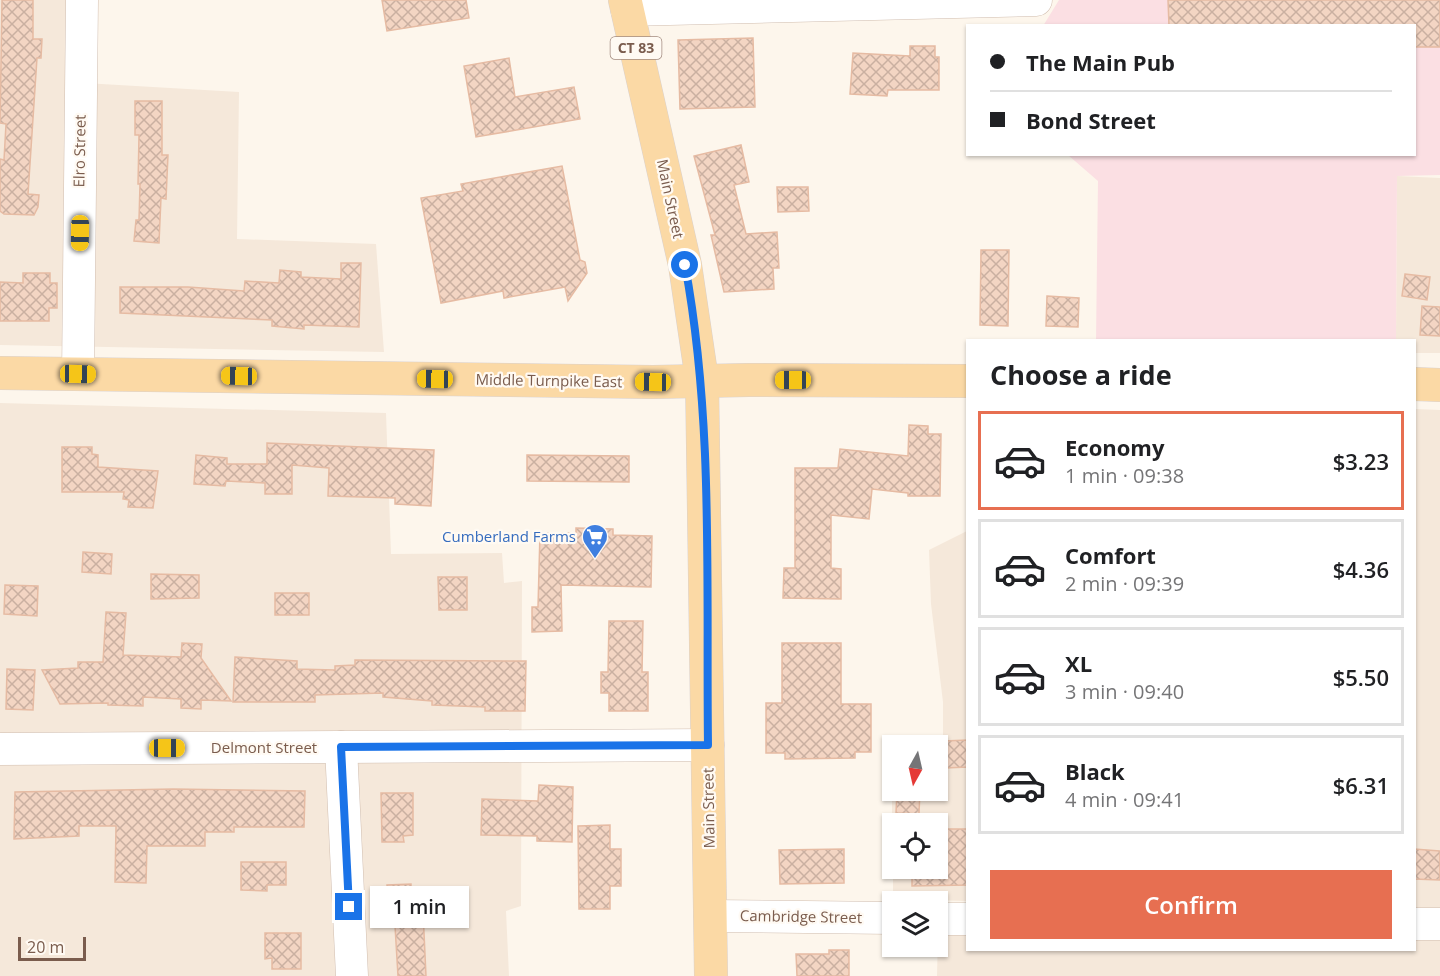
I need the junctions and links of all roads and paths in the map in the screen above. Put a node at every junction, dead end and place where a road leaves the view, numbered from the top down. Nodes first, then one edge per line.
1 (82, 0) edge
2 (1036, 1) edge
3 (626, 5) edge
4 (0, 374) edge
5 (78, 374) junction
6 (966, 381) edge
7 (702, 382) junction
8 (1416, 384) edge
9 (1440, 385) edge
10 (708, 745) junction
11 (341, 747) junction
12 (0, 749) edge
13 (710, 916) junction
14 (882, 918) edge
15 (948, 919) edge
16 (966, 919) edge
17 (1416, 924) edge
18 (1440, 924) edge
19 (352, 976) edge
20 (711, 976) edge

1 - 5 street, Elro Street
2 - 3 street
3 - 7 main road, Main Street / CT 83
4 - 5 main road, Middle Turnpike East
5 - 7 main road, Middle Turnpike East
6 - 7 main road, Middle Turnpike East
7 - 10 main road, Main Street / CT 83
8 - 9 main road
10 - 11 street, Delmont Street
10 - 13 main road, Main Street / CT 83
11 - 12 street, Delmont Street
11 - 19 street
13 - 14 street, Cambridge Street
13 - 20 main road, Main Street / CT 83
15 - 16 street
17 - 18 street

